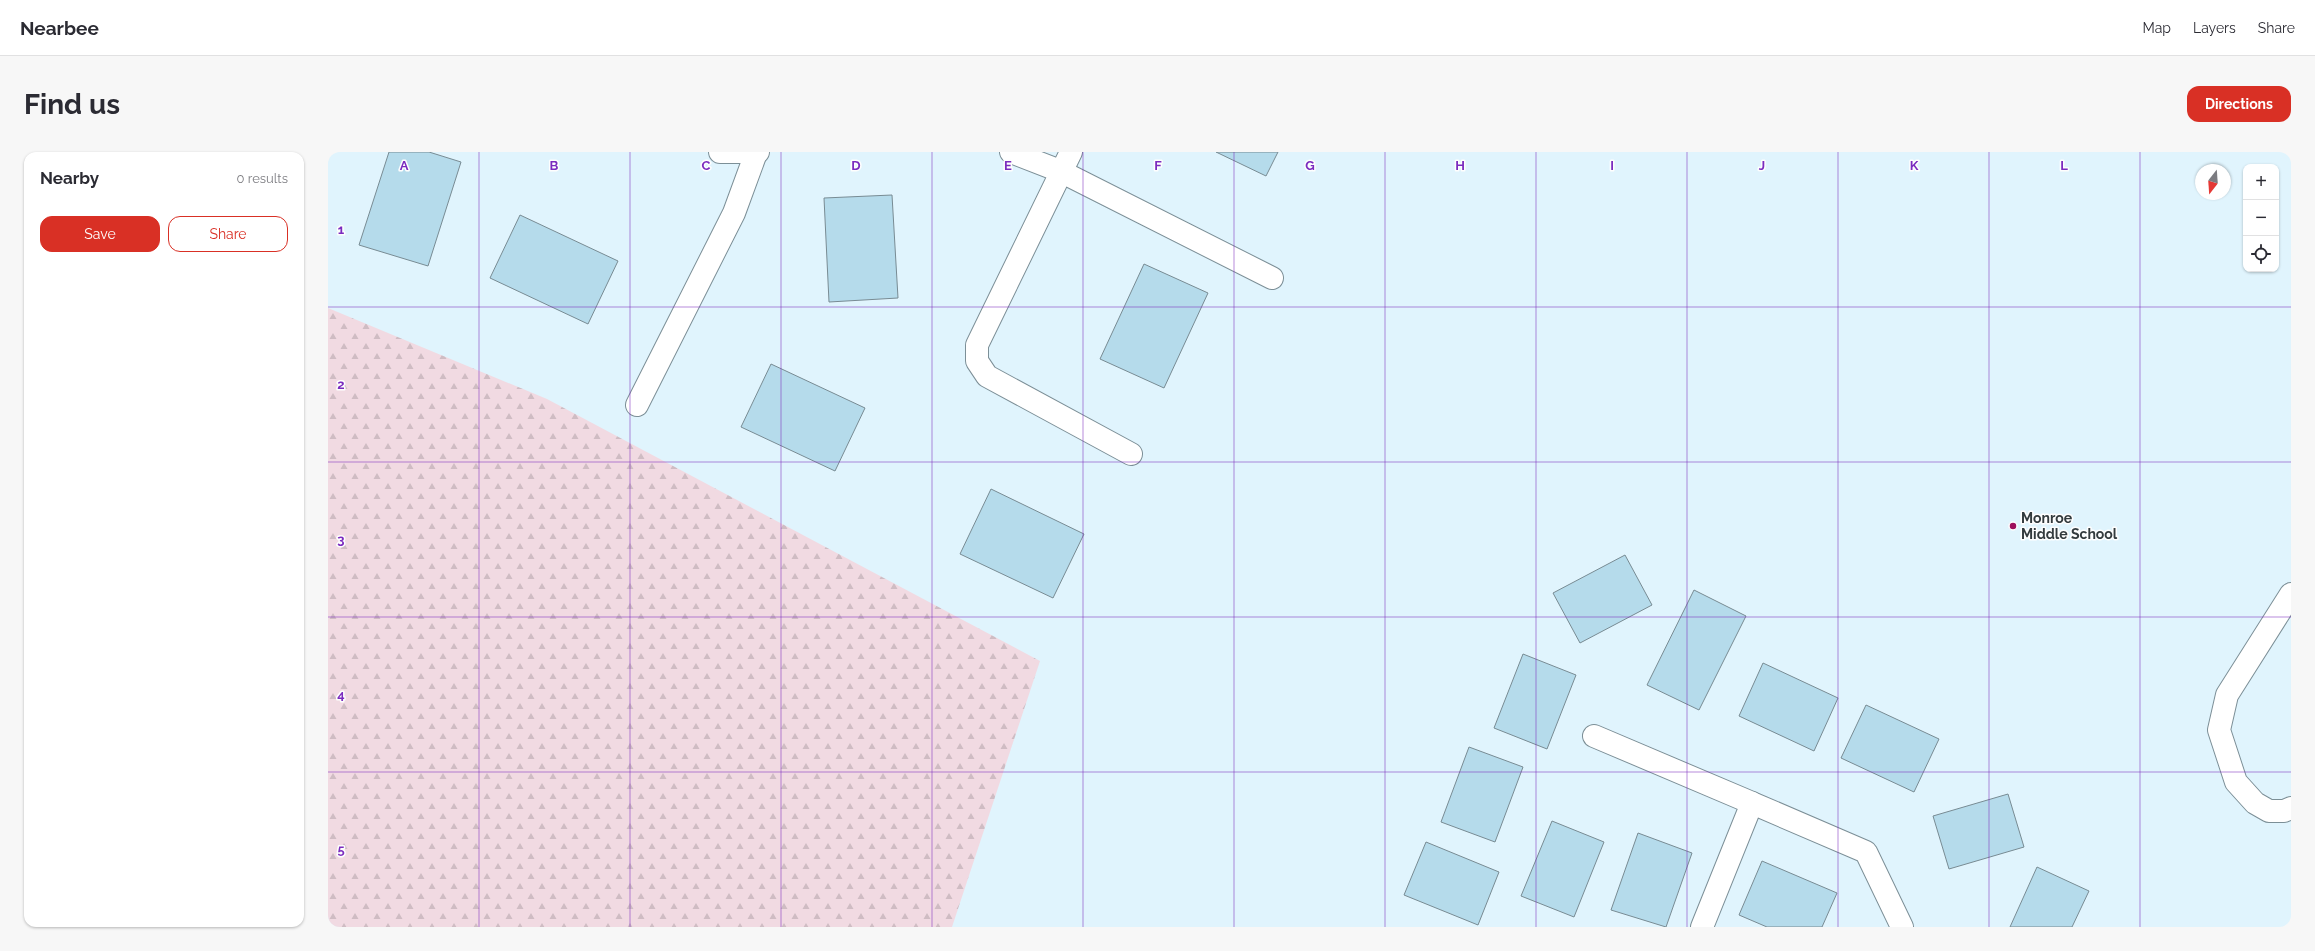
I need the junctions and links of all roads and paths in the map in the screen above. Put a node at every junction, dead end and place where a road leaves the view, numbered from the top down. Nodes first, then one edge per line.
1 (720, 152) edge
2 (757, 152) edge
3 (1011, 152) edge
4 (1071, 152) edge
5 (1060, 172) junction
6 (1272, 278) dead end
7 (638, 405) dead end
8 (1132, 454) dead end
9 (2291, 594) edge
10 (1594, 736) dead end
11 (1752, 803) junction
12 (2291, 808) edge
13 (1702, 927) edge
14 (1902, 927) edge

1 - 2 lane
2 - 7 lane
3 - 5 lane
4 - 5 lane
5 - 6 lane
5 - 8 lane
9 - 12 lane
10 - 11 lane
11 - 13 lane
11 - 14 lane

